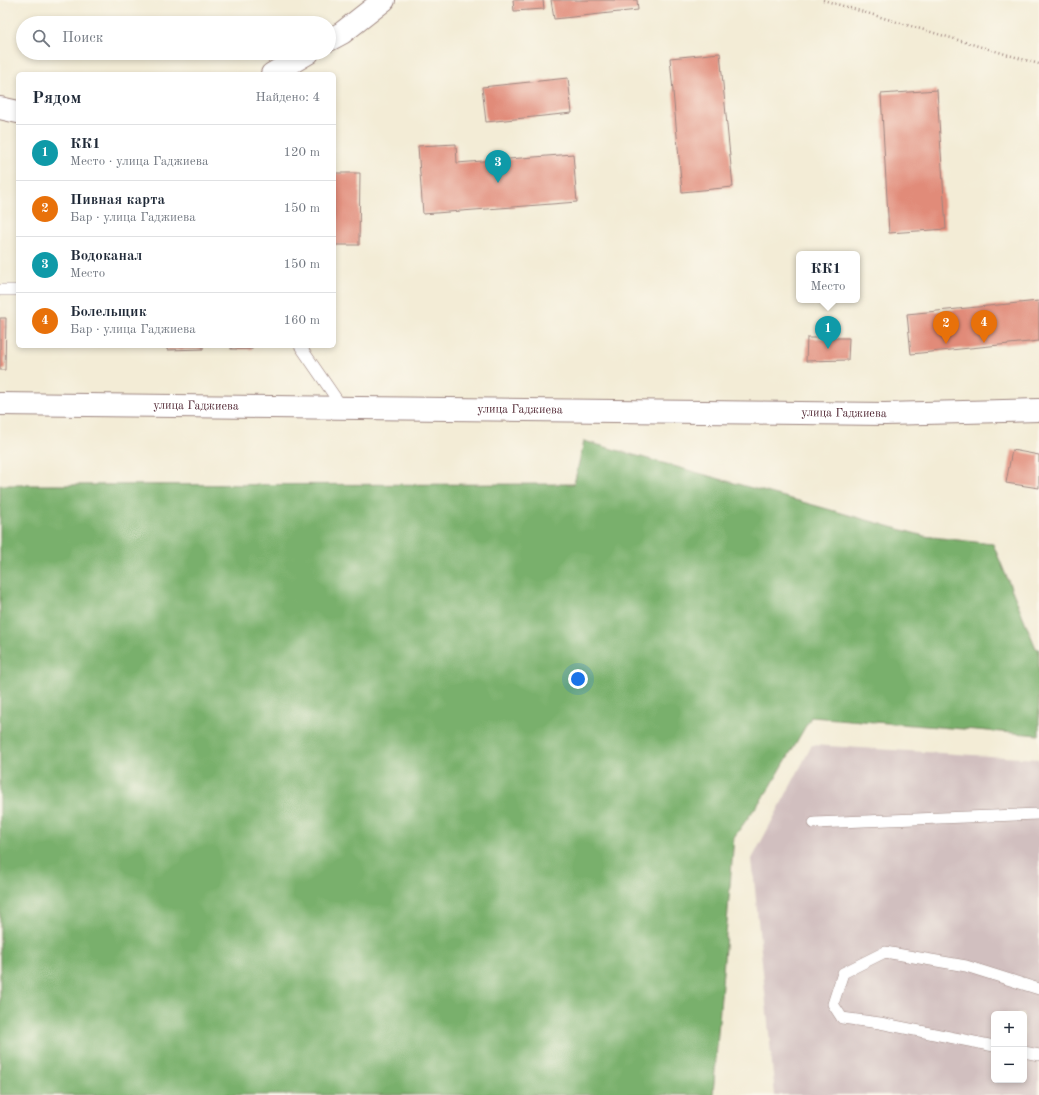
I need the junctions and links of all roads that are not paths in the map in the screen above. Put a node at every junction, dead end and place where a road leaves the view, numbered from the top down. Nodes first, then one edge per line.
1 (384, 0) edge
2 (336, 36) edge
3 (296, 60) edge
4 (275, 72) edge
5 (0, 108) edge
6 (16, 112) edge
7 (0, 290) edge
8 (16, 290) edge
9 (301, 348) edge
10 (0, 404) edge
11 (342, 407) junction
12 (1039, 410) edge
13 (1039, 814) edge
14 (814, 823) dead end
15 (1039, 989) edge
16 (991, 1045) edge
17 (1027, 1053) edge
18 (1039, 1055) edge

1 - 2 street
3 - 4 street
5 - 6 street
7 - 8 lane
9 - 11 lane
10 - 11 street, улица Гаджиева
11 - 12 street, улица Гаджиева
13 - 14 lane
15 - 16 lane
17 - 18 lane

